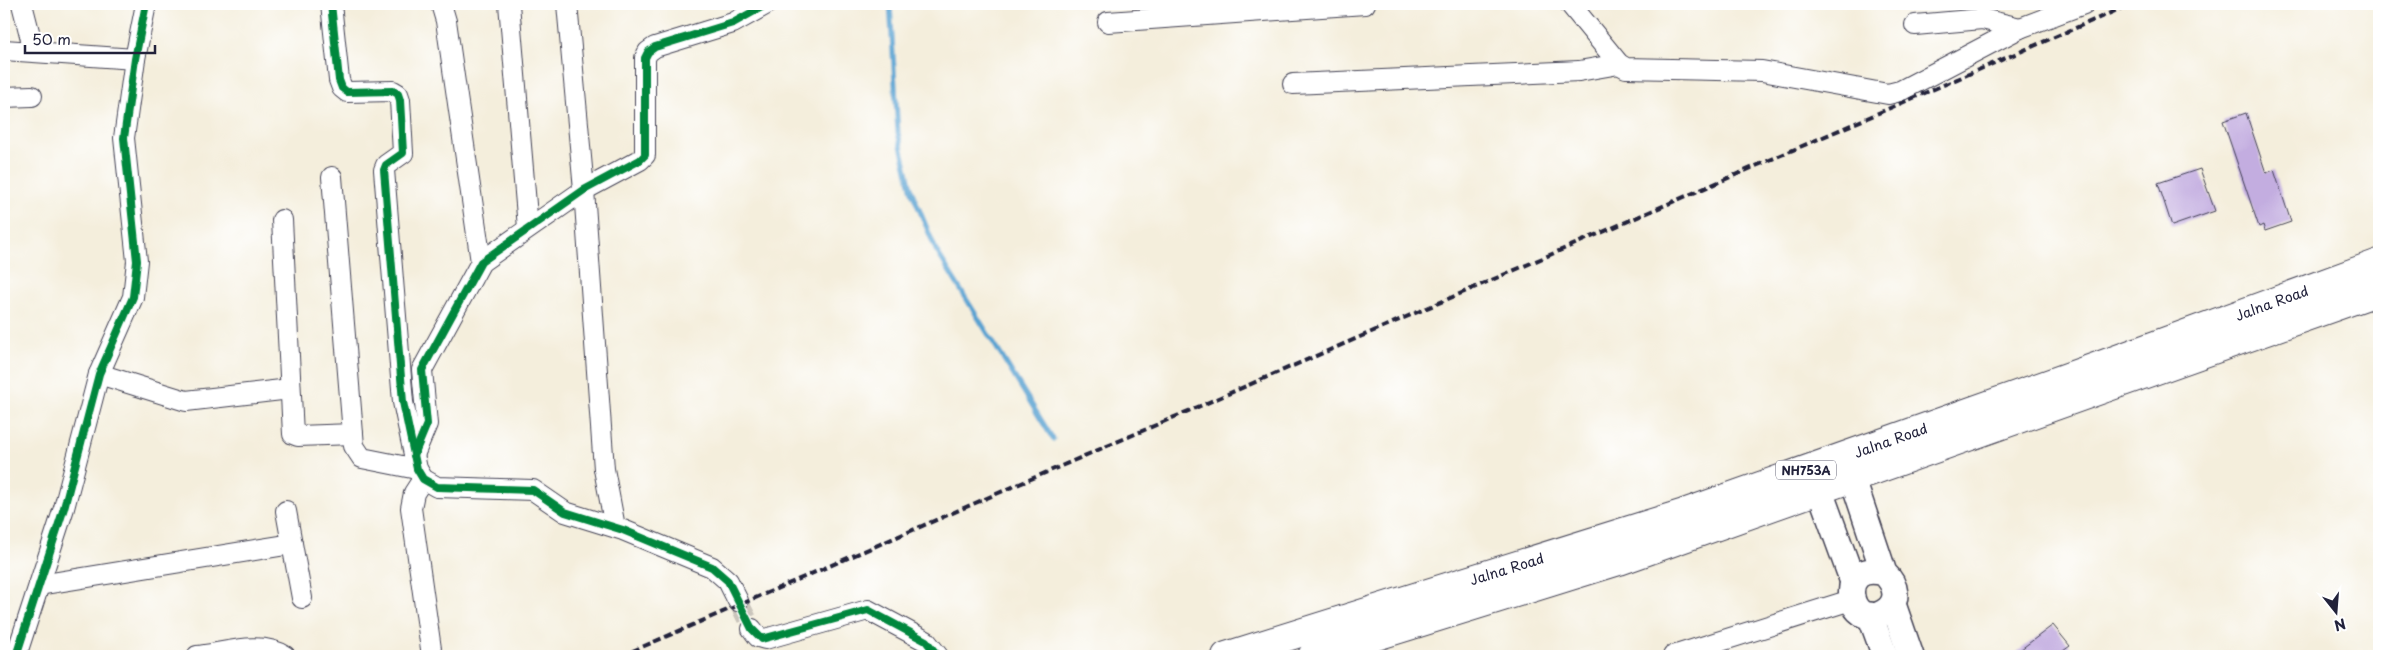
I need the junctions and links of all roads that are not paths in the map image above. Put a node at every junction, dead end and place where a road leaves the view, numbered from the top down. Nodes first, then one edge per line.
1 (22, 4) edge
2 (146, 4) edge
3 (331, 4) edge
4 (441, 4) edge
5 (509, 4) edge
6 (567, 4) edge
7 (767, 4) edge
8 (1365, 4) edge
9 (1570, 4) edge
10 (2084, 4) edge
11 (1108, 22) dead end
12 (1915, 25) dead end
13 (2020, 28) junction
14 (4, 50) edge
15 (34, 51) junction
16 (135, 58) junction
17 (1619, 64) junction
18 (1293, 84) dead end
19 (32, 96) dead end
20 (4, 98) edge
21 (332, 177) dead end
22 (584, 190) junction
23 (282, 220) dead end
24 (528, 228) junction
25 (481, 262) junction
26 (2379, 263) edge
27 (2379, 291) edge
28 (99, 374) junction
29 (290, 389) junction
30 (353, 434) junction
31 (1848, 467) junction
32 (418, 468) junction
33 (1816, 478) junction
34 (286, 511) dead end
35 (615, 528) junction
36 (292, 544) junction
37 (1884, 573) junction
38 (39, 585) junction
39 (1852, 591) junction
40 (302, 598) dead end
41 (738, 601) tunnel mouth
42 (1893, 604) junction
43 (1870, 615) junction
44 (752, 629) tunnel mouth
45 (16, 656) edge
46 (197, 656) edge
47 (285, 656) edge
48 (432, 656) edge
49 (938, 656) edge
50 (1226, 656) edge
51 (1312, 656) edge
52 (1673, 656) edge
53 (1885, 656) edge
54 (1911, 656) edge

1 - 15 street
2 - 16 street
3 - 32 street
4 - 25 street
5 - 24 street
6 - 22 street
7 - 22 street
8 - 11 street
9 - 17 street
10 - 13 street
12 - 13 street
13 - 17 street
14 - 15 street
15 - 16 street
16 - 28 street
17 - 18 street
19 - 20 street
21 - 30 street
22 - 24 street
22 - 35 street
23 - 29 street
24 - 25 street
25 - 32 street
26 - 31 highway, Jalna Road / NH753A
27 - 31 highway, Jalna Road / NH753A
28 - 29 street
28 - 38 street
29 - 30 street
30 - 32 street
31 - 33 highway, Jalna Road / NH753A
31 - 37 street
32 - 35 street
32 - 48 street
33 - 39 street
33 - 50 highway, Jalna Road / NH753A
33 - 51 highway, Jalna Road / NH753A
34 - 36 street
35 - 41 street
36 - 38 street
36 - 40 street
37 - 39 street
37 - 42 street
38 - 45 street
39 - 43 street
39 - 52 street
42 - 43 street
42 - 54 street
43 - 53 street
44 - 49 street
46 - 47 street

